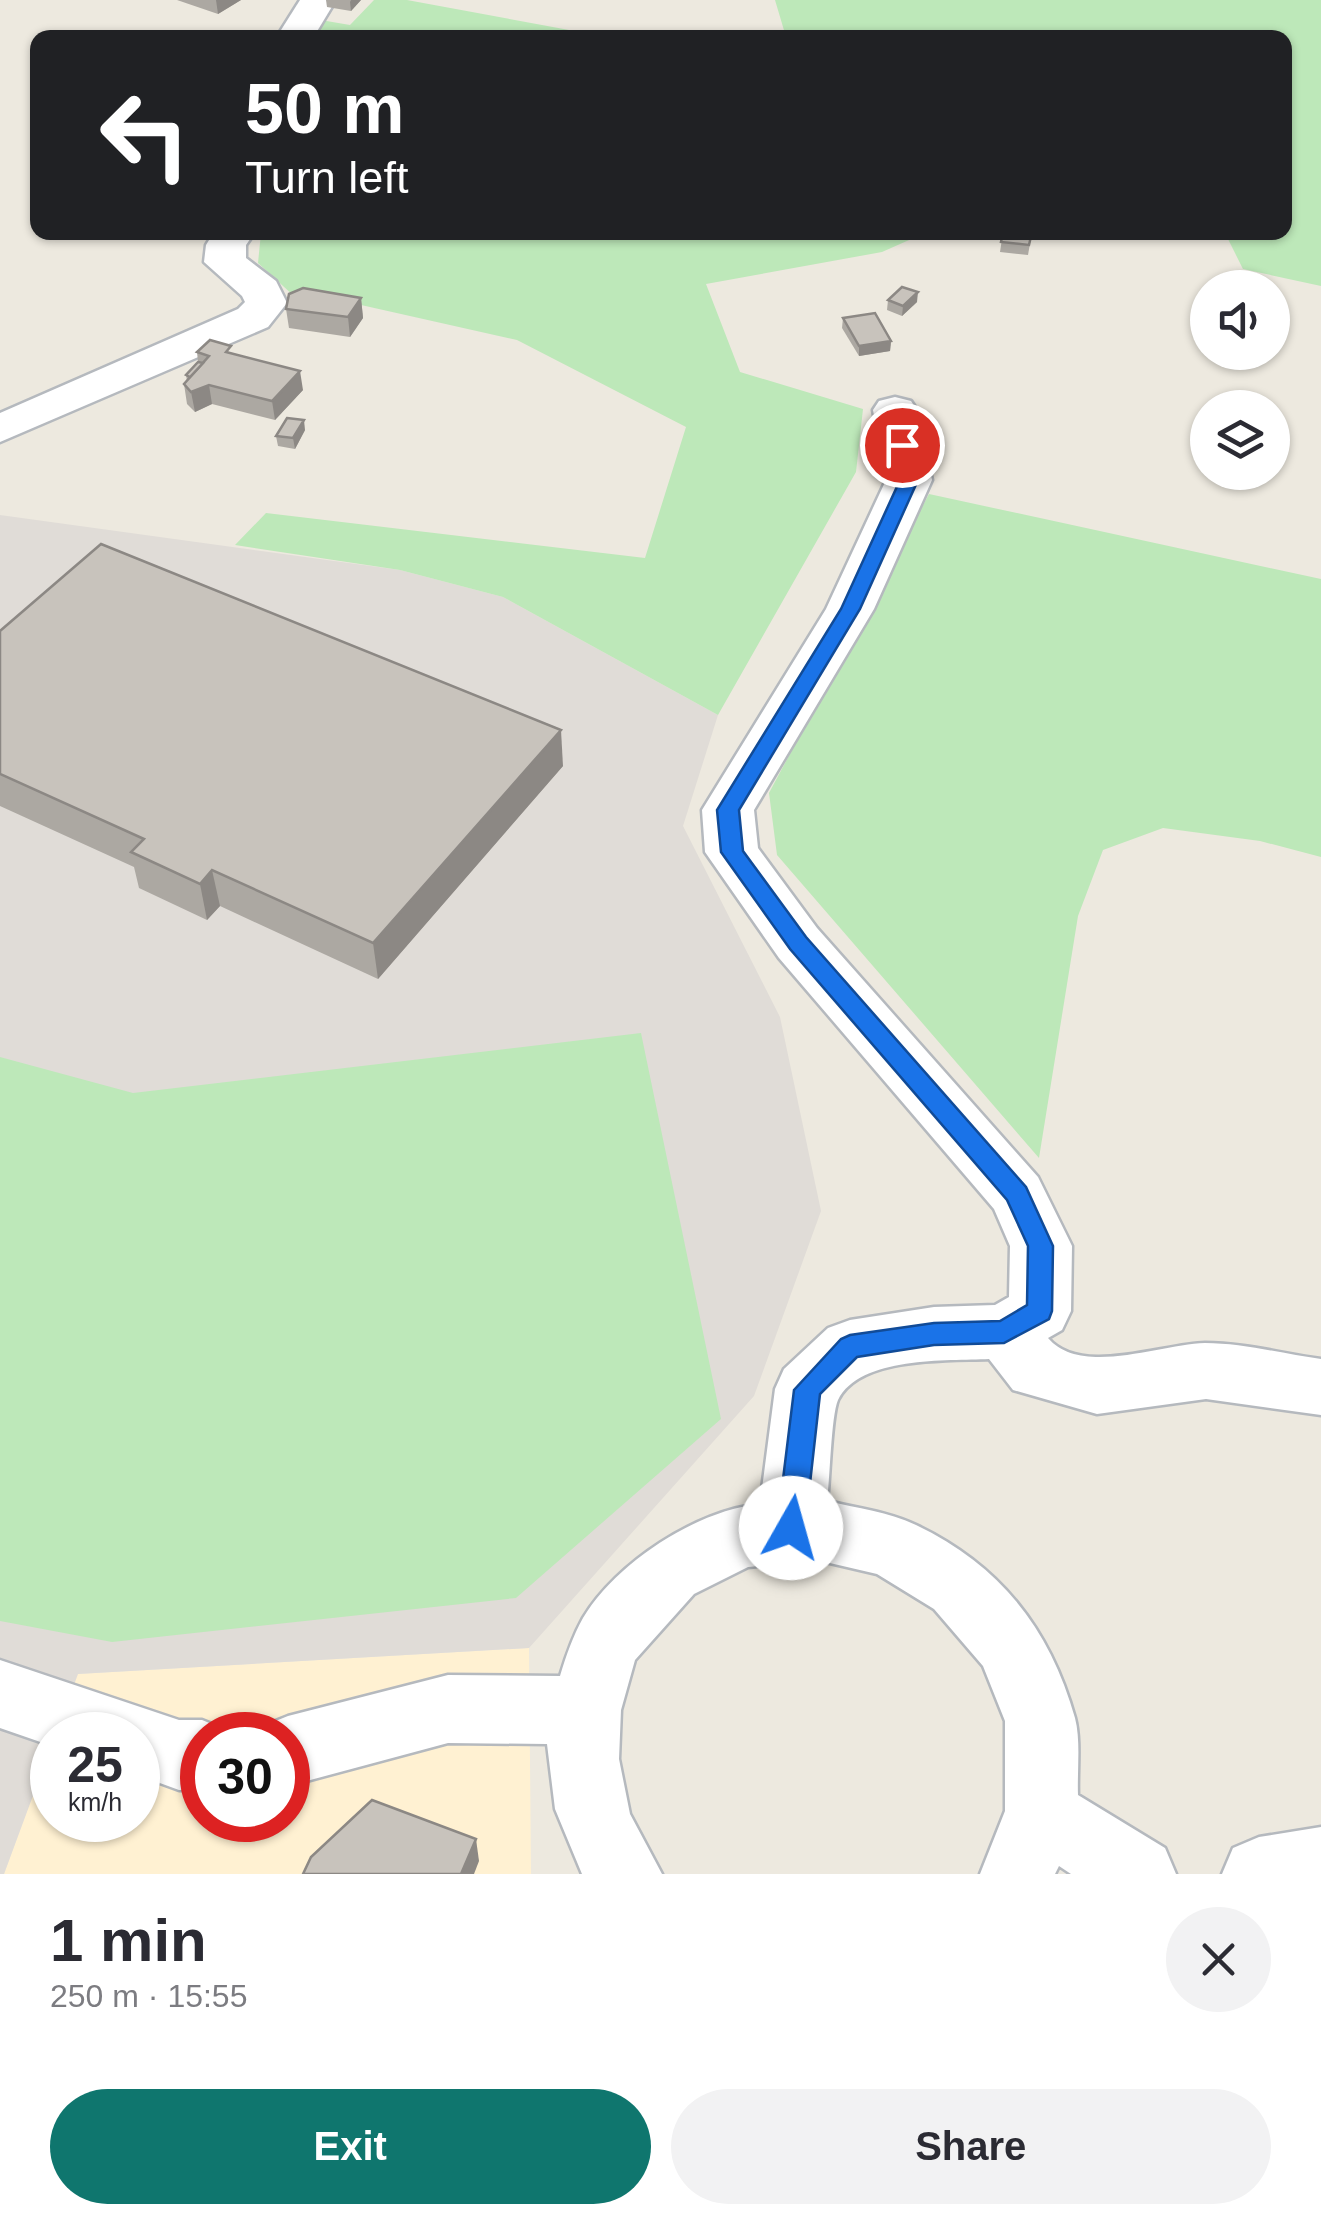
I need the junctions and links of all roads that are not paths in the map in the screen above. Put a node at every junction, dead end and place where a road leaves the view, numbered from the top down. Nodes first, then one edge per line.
1 (318, 0) edge
2 (299, 30) edge
3 (229, 240) edge
4 (895, 410) dead end
5 (0, 429) edge
6 (1004, 1332) junction
7 (1321, 1387) edge
8 (791, 1528) junction
9 (0, 1694) edge
10 (584, 1710) junction
11 (53, 1712) edge
12 (310, 1744) edge
13 (1029, 1844) edge
14 (1321, 1864) edge
15 (625, 1874) edge
16 (1139, 1874) edge
17 (1259, 1874) edge

1 - 2 street
3 - 5 street
4 - 6 street
6 - 7 street
6 - 8 street
8 - 10 street
8 - 13 street
9 - 11 street
10 - 12 street
10 - 15 street
13 - 16 street
14 - 17 street

